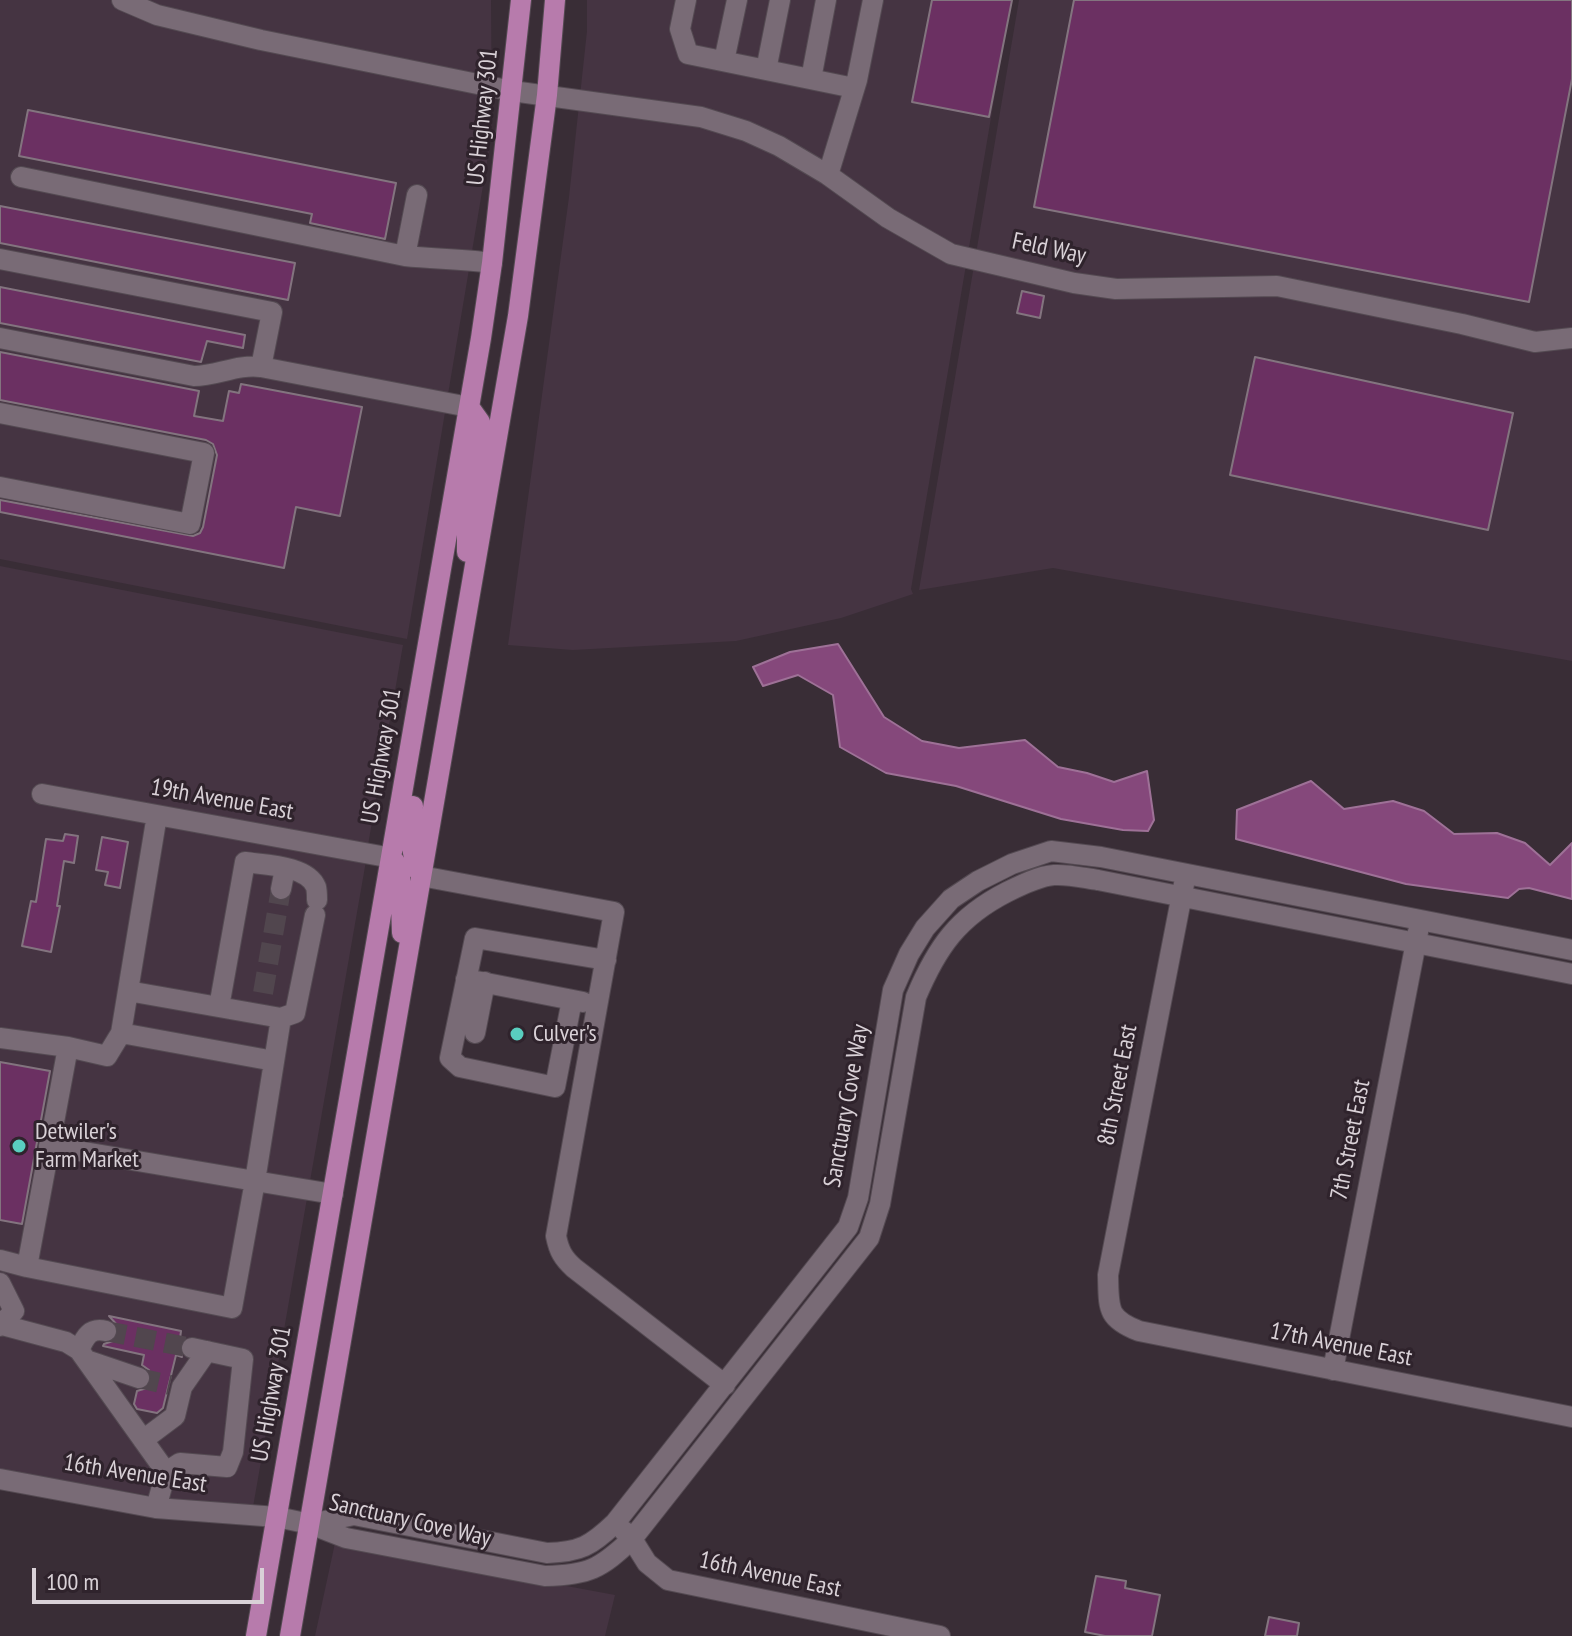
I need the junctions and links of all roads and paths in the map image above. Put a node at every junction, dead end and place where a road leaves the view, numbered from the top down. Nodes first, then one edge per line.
1 (122, 0) edge
2 (521, 0) edge
3 (555, 0) edge
4 (686, 0) edge
5 (737, 0) edge
6 (780, 0) edge
7 (826, 0) edge
8 (873, 0) edge
9 (724, 61) junction
10 (766, 70) junction
11 (811, 79) junction
12 (854, 88) junction
13 (512, 91) junction
14 (547, 95) junction
15 (828, 175) junction
16 (21, 177) dead end
17 (417, 195) dead end
18 (405, 256) junction
19 (0, 259) edge
20 (492, 263) junction
21 (0, 338) edge
22 (1572, 338) edge
23 (261, 367) junction
24 (469, 407) junction
25 (0, 413) edge
26 (0, 487) edge
27 (467, 608) junction
28 (418, 703) junction
29 (42, 794) dead end
30 (157, 815) junction
31 (250, 831) junction
32 (392, 858) junction
33 (245, 862) junction
34 (1186, 874) junction
35 (421, 876) junction
36 (1181, 897) junction
37 (1420, 920) junction
38 (1416, 943) junction
39 (1572, 950) edge
40 (606, 960) junction
41 (1572, 974) edge
42 (475, 980) junction
43 (401, 989) junction
44 (128, 991) junction
45 (263, 993) tunnel mouth
46 (572, 1000) junction
47 (598, 1004) junction
48 (219, 1007) junction
49 (260, 1015) junction
50 (281, 1018) junction
51 (121, 1033) junction
52 (0, 1038) edge
53 (68, 1047) junction
54 (274, 1061) junction
55 (483, 1071) junction
56 (555, 1087) junction
57 (582, 1091) junction
58 (49, 1146) junction
59 (255, 1181) junction
60 (333, 1194) junction
61 (0, 1260) edge
62 (27, 1267) junction
63 (0, 1283) edge
64 (1109, 1307) joint
65 (1, 1326) edge
66 (106, 1331) dead end
67 (84, 1356) junction
68 (1333, 1370) junction
69 (139, 1378) tunnel mouth
70 (725, 1385) junction
71 (1571, 1412) edge
72 (143, 1440) junction
73 (166, 1472) junction
74 (0, 1479) edge
75 (156, 1508) junction
76 (277, 1517) junction
77 (615, 1523) junction
78 (310, 1524) junction
79 (632, 1539) junction
80 (256, 1636) edge
81 (290, 1636) edge
82 (940, 1636) edge

1 - 13 street, Feld Way
2 - 13 main road, US Highway 301
3 - 14 main road
4 - 9 street
5 - 9 street
6 - 10 street
7 - 11 street
8 - 12 street
9 - 10 street
10 - 11 street
11 - 12 street
12 - 15 street
13 - 14 street, Feld Way
13 - 20 main road, US Highway 301
14 - 15 street, Feld Way
14 - 27 main road
15 - 22 street, Feld Way
16 - 18 street
17 - 18 street
18 - 20 street
19 - 23 street
20 - 24 main road, US Highway 301
21 - 23 street
23 - 24 street
24 - 27 main road
24 - 28 main road, US Highway 301
25 - 26 street
27 - 35 main road
28 - 32 main road, US Highway 301
28 - 35 main road
29 - 30 street, 19th Avenue East
30 - 31 street, 19th Avenue East
30 - 44 street
31 - 32 street, 19th Avenue East
31 - 33 street
32 - 43 main road
32 - 60 main road, US Highway 301
33 - 48 street
33 - 50 street
34 - 36 street, 8th Street East
34 - 37 street, Sanctuary Cove Way
34 - 70 street, Sanctuary Cove Way
35 - 40 street
35 - 43 main road
36 - 38 street, Sanctuary Cove Way
36 - 64 street, 8th Street East
36 - 79 street, Sanctuary Cove Way
37 - 38 street, 7th Street East
37 - 39 street, Sanctuary Cove Way
38 - 41 street, Sanctuary Cove Way
38 - 68 street, 7th Street East
40 - 42 street
40 - 47 street
42 - 46 street
42 - 55 street
42 - 55 street
43 - 78 main road
44 - 48 street
44 - 51 street
45 - 49 street
46 - 47 street
46 - 56 street
47 - 57 street
48 - 49 street
49 - 50 street
50 - 54 street
51 - 53 street
51 - 54 street
52 - 53 street
53 - 58 street
54 - 59 street
55 - 56 street
56 - 57 street
57 - 70 street
58 - 59 street
58 - 62 street
59 - 60 street
59 - 62 street
60 - 76 main road, US Highway 301
61 - 62 street
63 - 65 street
64 - 68 street, 17th Avenue East
65 - 67 street
66 - 67 street
67 - 69 street
67 - 72 street
68 - 71 street, 17th Avenue East
70 - 77 street, Sanctuary Cove Way
72 - 73 street
72 - 73 street
73 - 75 street
74 - 75 street, 16th Avenue East
75 - 76 street, 16th Avenue East
76 - 78 street, 16th Avenue East
76 - 80 main road, US Highway 301
77 - 78 street, Sanctuary Cove Way
77 - 79 street, 16th Avenue East
78 - 79 street, Sanctuary Cove Way
78 - 81 main road
79 - 82 street, 16th Avenue East

